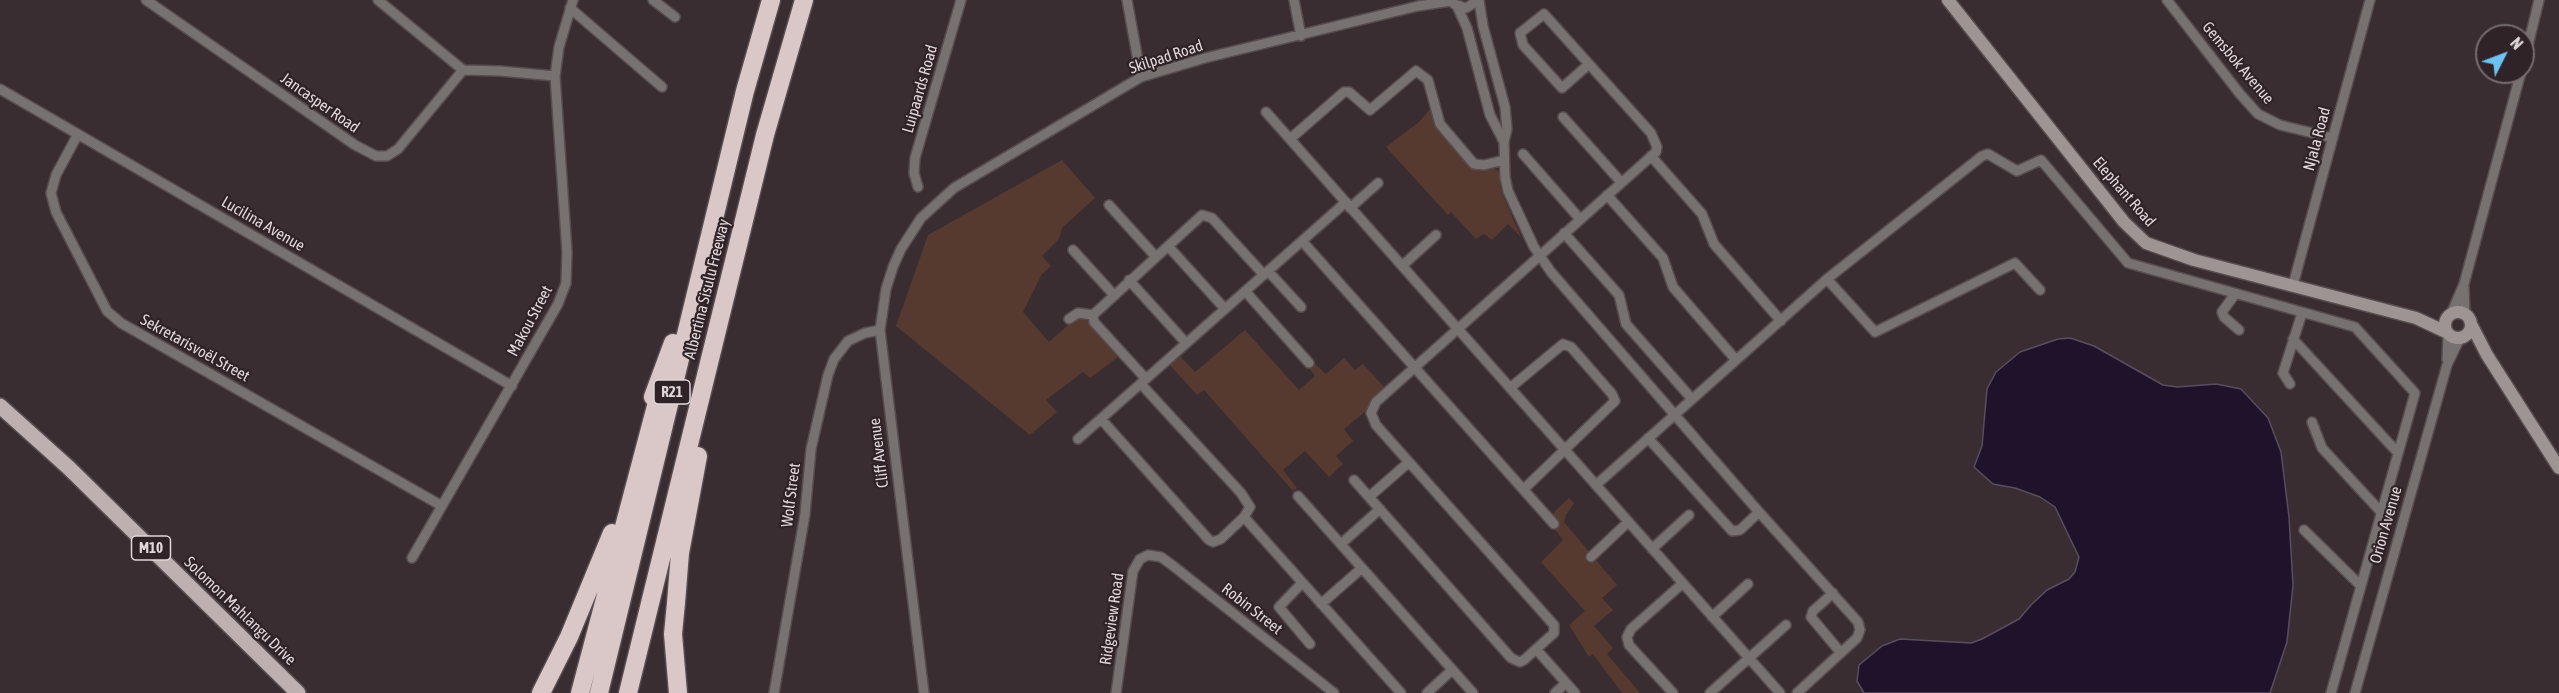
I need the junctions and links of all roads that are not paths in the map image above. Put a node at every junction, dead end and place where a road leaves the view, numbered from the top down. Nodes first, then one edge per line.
1 (146, 0) edge
2 (378, 0) edge
3 (653, 0) edge
4 (771, 0) edge
5 (804, 0) edge
6 (961, 0) edge
7 (1127, 0) edge
8 (1294, 0) edge
9 (1427, 0) edge
10 (1479, 0) edge
11 (1948, 0) edge
12 (2167, 0) edge
13 (2370, 0) edge
14 (2540, 0) edge
15 (1453, 2) edge
16 (572, 4) edge
17 (1418, 6) junction
18 (675, 17) dead end
19 (2534, 24) edge
20 (1302, 36) junction
21 (1589, 64) junction
22 (463, 70) junction
23 (555, 76) junction
24 (1141, 77) junction
25 (2519, 84) edge
26 (662, 87) dead end
27 (0, 89) edge
28 (745, 91) junction
29 (1266, 111) dead end
30 (1563, 117) dead end
31 (78, 134) junction
32 (2333, 138) junction
33 (1290, 139) junction
34 (1504, 142) junction
35 (1523, 154) dead end
36 (1651, 156) junction
37 (1504, 160) junction
38 (1621, 182) junction
39 (1378, 183) dead end
40 (918, 187) dead end
41 (1608, 195) junction
42 (1109, 205) dead end
43 (1348, 205) junction
44 (921, 218) joint
45 (1580, 219) junction
46 (1564, 233) junction
47 (1436, 235) dead end
48 (1302, 241) junction
49 (1168, 246) junction
50 (1073, 250) dead end
51 (1540, 255) junction
52 (1156, 256) junction
53 (1402, 266) junction
54 (1266, 273) junction
55 (1827, 279) junction
56 (1129, 280) junction
57 (2464, 284) junction
58 (2294, 285) junction
59 (2040, 290) dead end
60 (1245, 291) junction
61 (1113, 294) junction
62 (2235, 294) junction
63 (1301, 307) dead end
64 (1225, 309) junction
65 (2302, 313) junction
66 (1093, 315) junction
67 (2450, 315) junction
68 (2416, 318) junction
69 (1068, 319) dead end
70 (2468, 319) junction
71 (1781, 321) junction
72 (1457, 329) junction
73 (880, 330) junction
74 (2239, 330) dead end
75 (2455, 335) junction
76 (2294, 339) junction
77 (715, 341) junction
78 (673, 343) junction
79 (1186, 343) junction
80 (2487, 355) junction
81 (1736, 360) junction
82 (1309, 363) dead end
83 (1415, 366) junction
84 (1143, 382) junction
85 (2290, 384) dead end
86 (512, 386) junction
87 (1510, 388) junction
88 (1692, 399) junction
89 (0, 406) edge
90 (1675, 414) junction
91 (1101, 419) junction
92 (2312, 422) dead end
93 (1648, 438) junction
94 (1078, 439) dead end
95 (1564, 449) junction
96 (2398, 453) junction
97 (1409, 462) junction
98 (2559, 468) edge
99 (1354, 480) dead end
100 (1596, 485) junction
101 (1524, 489) junction
102 (1298, 496) dead end
103 (1369, 497) junction
104 (442, 506) junction
105 (1380, 509) junction
106 (1759, 512) junction
107 (2381, 512) junction
108 (1689, 515) dead end
109 (1244, 517) junction
110 (1628, 522) junction
111 (1554, 524) dead end
112 (2304, 530) dead end
113 (1341, 544) junction
114 (1652, 549) junction
115 (1148, 555) joint
116 (1592, 557) dead end
117 (412, 558) dead end
118 (1362, 568) junction
119 (1302, 583) junction
120 (1683, 583) junction
121 (1748, 584) dead end
122 (2361, 586) junction
123 (1833, 593) junction
124 (1321, 604) junction
125 (1712, 617) junction
126 (1786, 625) dead end
127 (1310, 644) dead end
128 (1536, 649) junction
129 (1840, 653) junction
130 (1749, 658) junction
131 (1452, 670) junction
132 (1566, 683) junction
133 (298, 693) edge
134 (542, 693) edge
135 (580, 693) edge
136 (599, 693) edge
137 (628, 693) edge
138 (678, 693) edge
139 (774, 693) edge
140 (924, 693) edge
141 (1116, 693) edge
142 (1334, 693) edge
143 (1401, 693) edge
144 (1427, 693) edge
145 (1473, 693) edge
146 (1555, 693) edge
147 (1575, 693) edge
148 (1673, 693) edge
149 (1710, 693) edge
150 (1780, 693) edge
151 (1797, 693) edge
152 (2331, 693) edge
153 (2355, 693) edge

1 - 22 street, Jancasper Road
2 - 22 street
3 - 18 street
4 - 28 highway, Albertina Sisulu Freeway / R21
5 - 77 highway, Albertina Sisulu Freeway / R21
6 - 40 street, Luipaards Road
7 - 24 street
8 - 20 street
9 - 17 street, Skilpad Road
10 - 15 street, Skilpad Road
10 - 34 street
11 - 58 street, Elephant Road
12 - 32 street, Gemsbok Avenue
13 - 32 street, Njala Road
14 - 19 street
15 - 17 street, Skilpad Road
15 - 34 street
16 - 23 street, Makou Street
16 - 26 street
17 - 20 street, Skilpad Road
20 - 24 street, Skilpad Road
21 - 21 street
21 - 36 street
22 - 23 street
23 - 86 street, Makou Street
24 - 44 street, Skilpad Road
25 - 57 street
27 - 31 street, Lucilina Avenue
28 - 78 highway
28 - 136 highway, Albertina Sisulu Freeway / R21
29 - 33 street
30 - 38 street
31 - 86 street, Lucilina Avenue
31 - 104 street, Sekretarisvoël Street
32 - 58 street, Njala Road
33 - 37 street
33 - 43 street
34 - 37 street
35 - 45 street
36 - 38 street
36 - 71 street
37 - 51 street
38 - 41 street
39 - 43 street
41 - 45 street
41 - 81 street
42 - 52 street
43 - 48 street
43 - 53 street
44 - 73 street, Cliff Avenue
45 - 46 street
46 - 51 street
46 - 88 street
47 - 53 street
48 - 54 street
48 - 83 street
49 - 52 street
49 - 54 street
49 - 64 street
50 - 61 street
51 - 72 street
51 - 90 street
52 - 56 street
53 - 72 street
54 - 60 street
54 - 63 street
55 - 59 street
55 - 62 street
55 - 71 street
56 - 61 street
56 - 79 street
57 - 67 street
57 - 70 street
58 - 68 street, Elephant Road
60 - 64 street
60 - 82 street
61 - 66 street
62 - 65 street
62 - 74 street
64 - 79 street
65 - 76 street
65 - 96 street
66 - 69 street
66 - 84 street
67 - 68 street, Elephant Road
67 - 70 street
67 - 75 street
68 - 75 street, Elephant Road
70 - 75 street
70 - 80 street
71 - 81 street
72 - 83 street
72 - 87 street
73 - 139 street, Wolf Street
73 - 140 street, Cliff Avenue
75 - 80 street, Elephant Road
75 - 153 street, Orion Avenue
76 - 85 street
76 - 96 street
77 - 137 highway, Albertina Sisulu Freeway / R21
77 - 138 highway
78 - 134 highway
78 - 135 highway
79 - 84 street
80 - 98 street
81 - 88 street
83 - 97 street
83 - 101 street
84 - 91 street
84 - 109 street
86 - 104 street, Makou Street
87 - 95 street
87 - 95 street
88 - 90 street
89 - 133 main road, Solomon Mahlangu Drive / M10
90 - 93 street
90 - 106 street
91 - 94 street
91 - 109 street
92 - 107 street
93 - 100 street
93 - 106 street
95 - 100 street
95 - 101 street
96 - 107 street
97 - 103 street
97 - 128 street
99 - 103 street
100 - 110 street
101 - 111 street
102 - 113 street
103 - 105 street
104 - 117 street, Makou Street
105 - 113 street
105 - 128 street
106 - 123 street
107 - 122 street
108 - 114 street
109 - 119 street
110 - 114 street
110 - 116 street
112 - 122 street
113 - 118 street
114 - 120 street
115 - 141 street, Ridgeview Road
115 - 142 street, Robin Street
118 - 124 street
118 - 131 street
119 - 124 street
119 - 127 street
120 - 125 street
120 - 148 street
121 - 125 street
122 - 152 street
123 - 129 street
123 - 129 street
124 - 143 street
125 - 130 street
126 - 130 street
128 - 132 street
129 - 151 street
130 - 149 street
130 - 150 street
131 - 144 street
131 - 145 street
132 - 146 street
132 - 147 street

